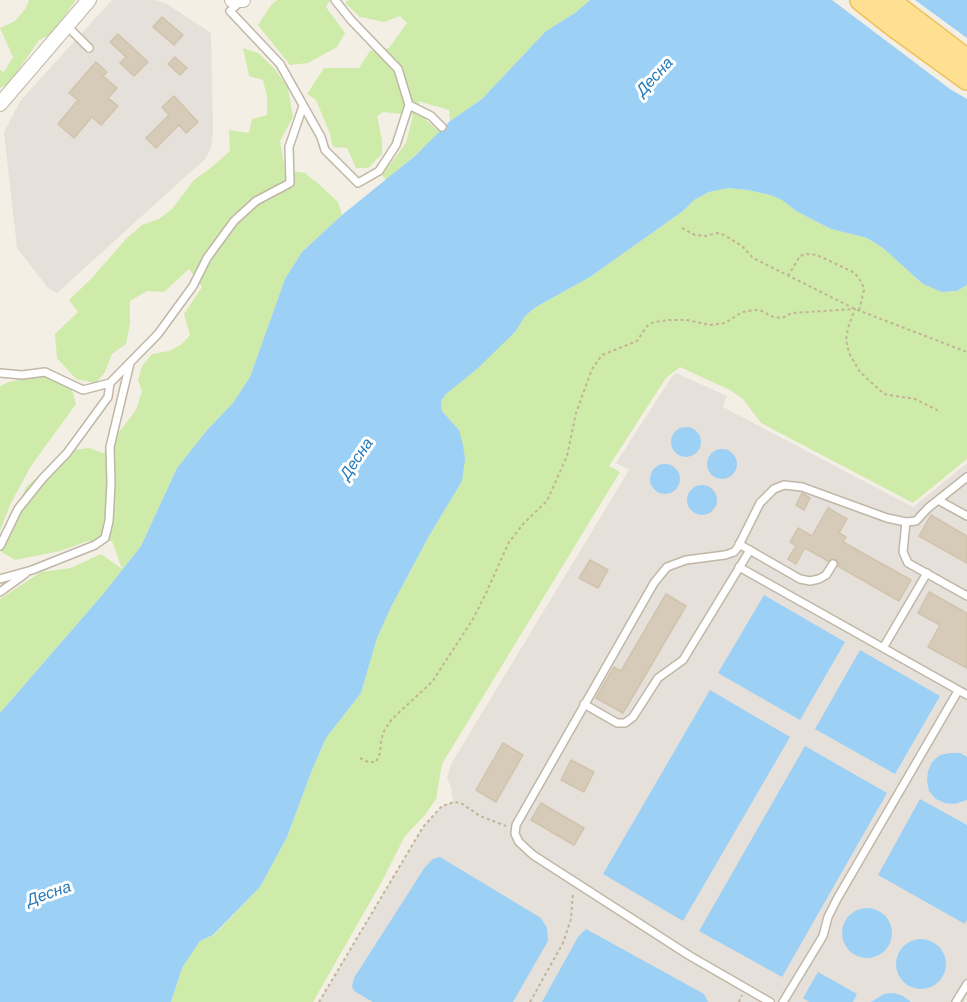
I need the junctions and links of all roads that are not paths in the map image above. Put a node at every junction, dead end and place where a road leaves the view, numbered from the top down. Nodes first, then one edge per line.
1 (89, 0) edge
2 (239, 0) edge
3 (334, 0) edge
4 (861, 0) edge
5 (888, 0) edge
6 (67, 26) junction
7 (89, 48) dead end
8 (967, 60) edge
9 (967, 79) edge
10 (0, 104) edge
11 (409, 105) junction
12 (303, 106) junction
13 (442, 127) dead end
14 (130, 363) junction
15 (0, 373) edge
16 (110, 384) junction
17 (967, 477) edge
18 (938, 500) junction
19 (967, 516) edge
20 (906, 522) junction
21 (739, 544) junction
22 (0, 546) edge
23 (750, 550) junction
24 (833, 564) dead end
25 (740, 567) junction
26 (32, 570) junction
27 (927, 573) junction
28 (0, 579) edge
29 (0, 592) edge
30 (967, 596) edge
31 (883, 648) junction
32 (958, 691) junction
33 (967, 695) edge
34 (584, 704) junction
35 (967, 984) edge
36 (770, 1002) edge
37 (783, 1002) edge
38 (956, 1002) edge

1 - 6 street
2 - 12 lane
3 - 11 lane
4 - 9 main road
5 - 8 main road
6 - 7 lane
6 - 10 street
11 - 12 lane
11 - 13 lane
12 - 14 lane
14 - 16 lane
14 - 26 lane
15 - 16 lane
16 - 22 lane
17 - 18 lane
18 - 19 lane
18 - 20 lane
20 - 21 lane
20 - 27 lane
21 - 23 lane
21 - 34 lane
23 - 24 lane
23 - 25 lane
25 - 31 lane
25 - 34 lane
26 - 28 lane
26 - 29 lane
27 - 30 lane
27 - 31 lane
31 - 32 lane
32 - 33 lane
32 - 37 lane
34 - 36 lane
35 - 38 lane

